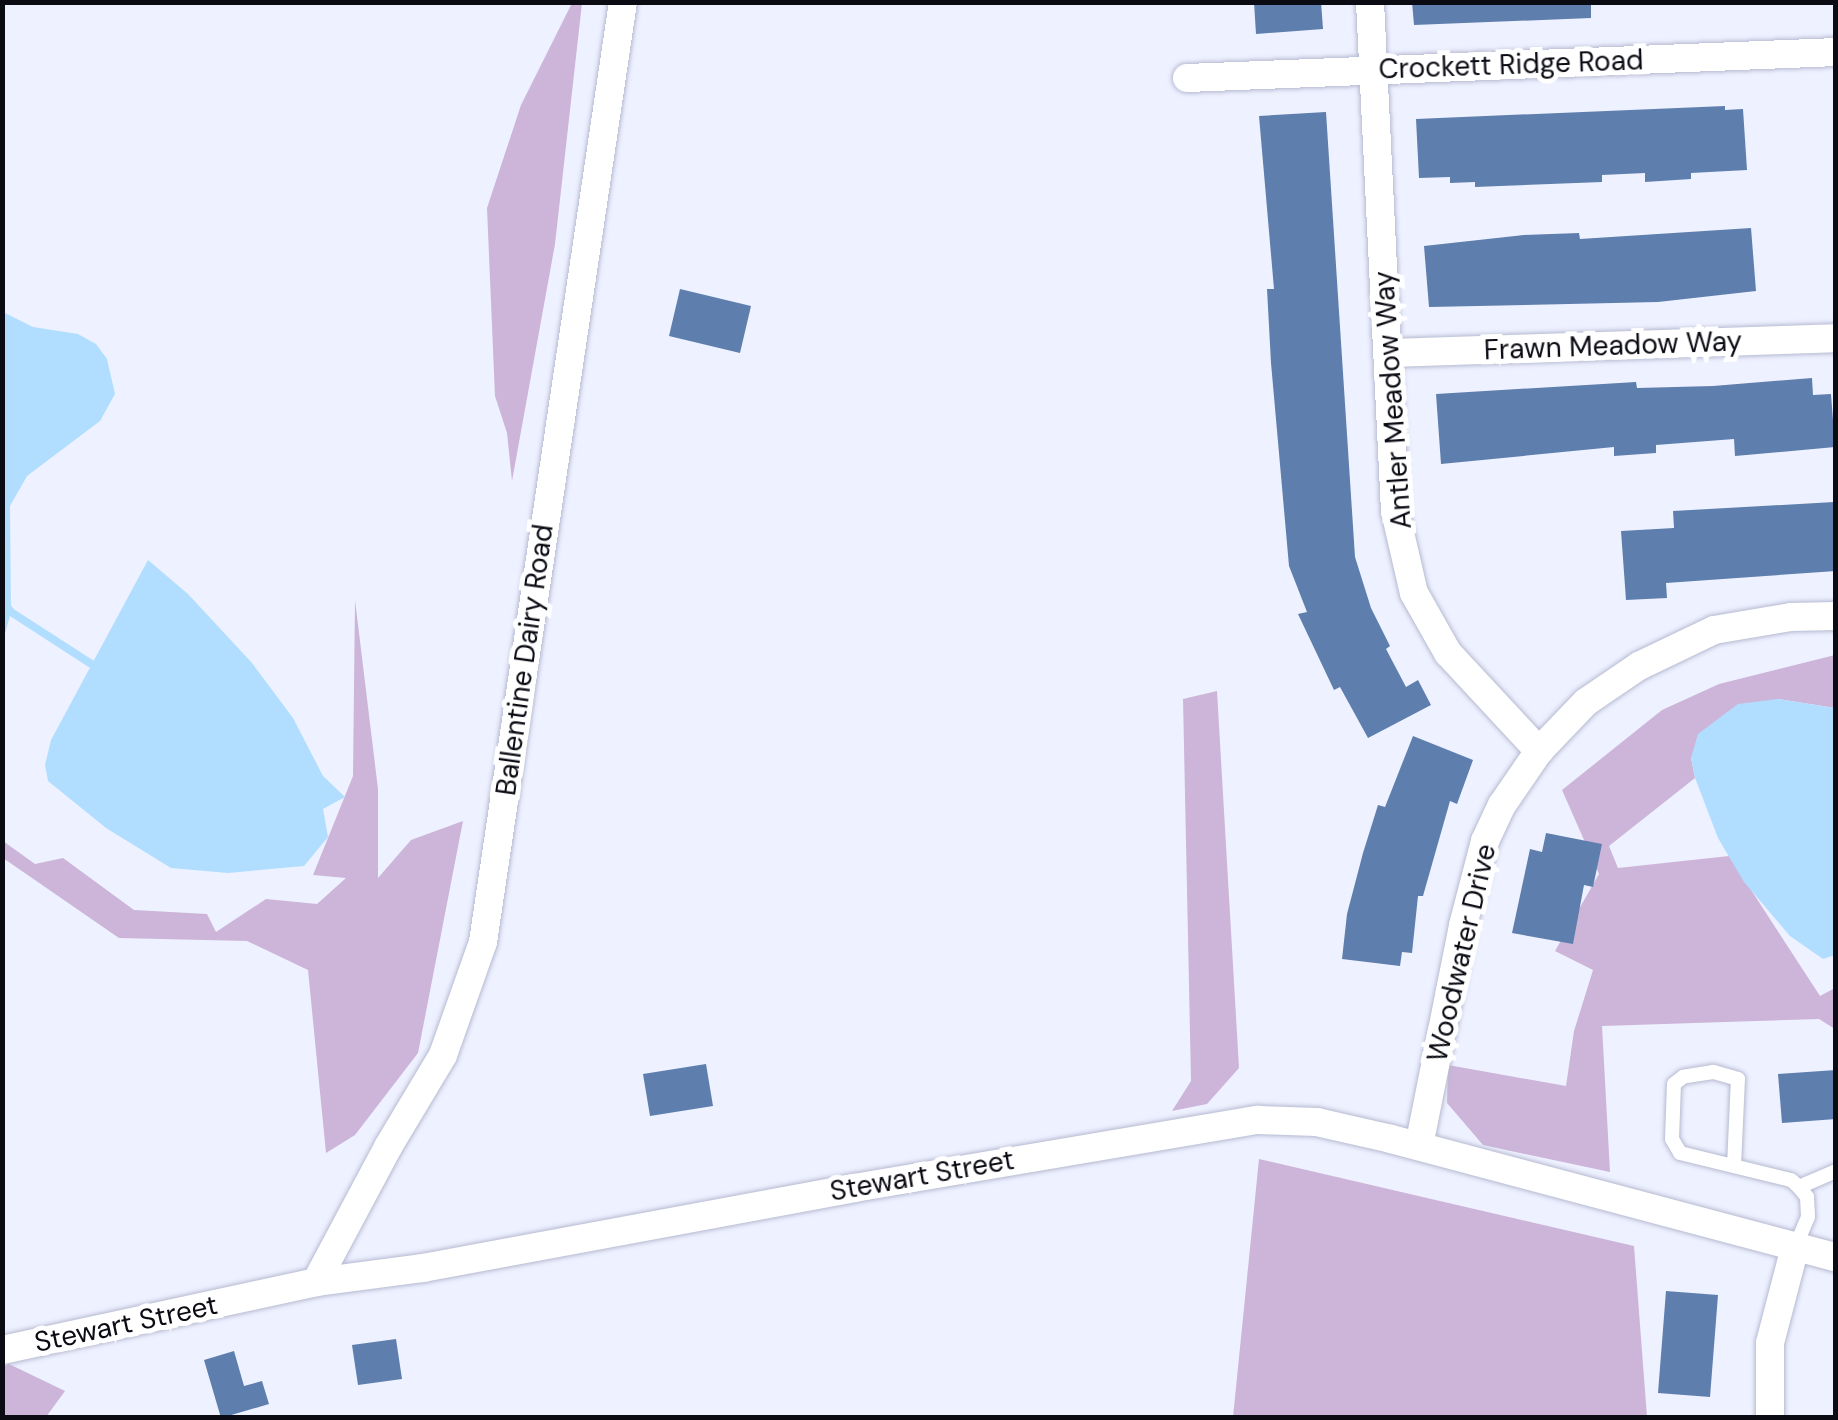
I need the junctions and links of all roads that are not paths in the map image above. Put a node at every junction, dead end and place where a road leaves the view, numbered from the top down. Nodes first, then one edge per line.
1 (623, 2) edge
2 (1370, 2) edge
3 (1836, 52) edge
4 (1374, 70) junction
5 (1187, 78) dead end
6 (1836, 338) edge
7 (1390, 354) junction
8 (1836, 616) edge
9 (1539, 751) junction
10 (1419, 1146) junction
11 (1734, 1166) junction
12 (1836, 1171) edge
13 (1799, 1187) junction
14 (1796, 1247) junction
15 (1836, 1258) edge
16 (316, 1282) junction
17 (2, 1350) edge
18 (1770, 1418) edge

1 - 16 street, Ballentine Dairy Road
2 - 4 street, Antler Meadow Way
3 - 4 street, Crockett Ridge Road
4 - 5 street, Crockett Ridge Road
4 - 7 street, Antler Meadow Way
6 - 7 street, Frawn Meadow Way
7 - 9 street, Antler Meadow Way
8 - 9 street, Woodwater Drive
9 - 10 street, Woodwater Drive
10 - 14 street, Stewart Street
10 - 16 street, Stewart Street
11 - 11 lane
11 - 13 lane
12 - 13 lane
13 - 14 lane
14 - 15 street, Stewart Street
14 - 18 street
16 - 17 street, Stewart Street

